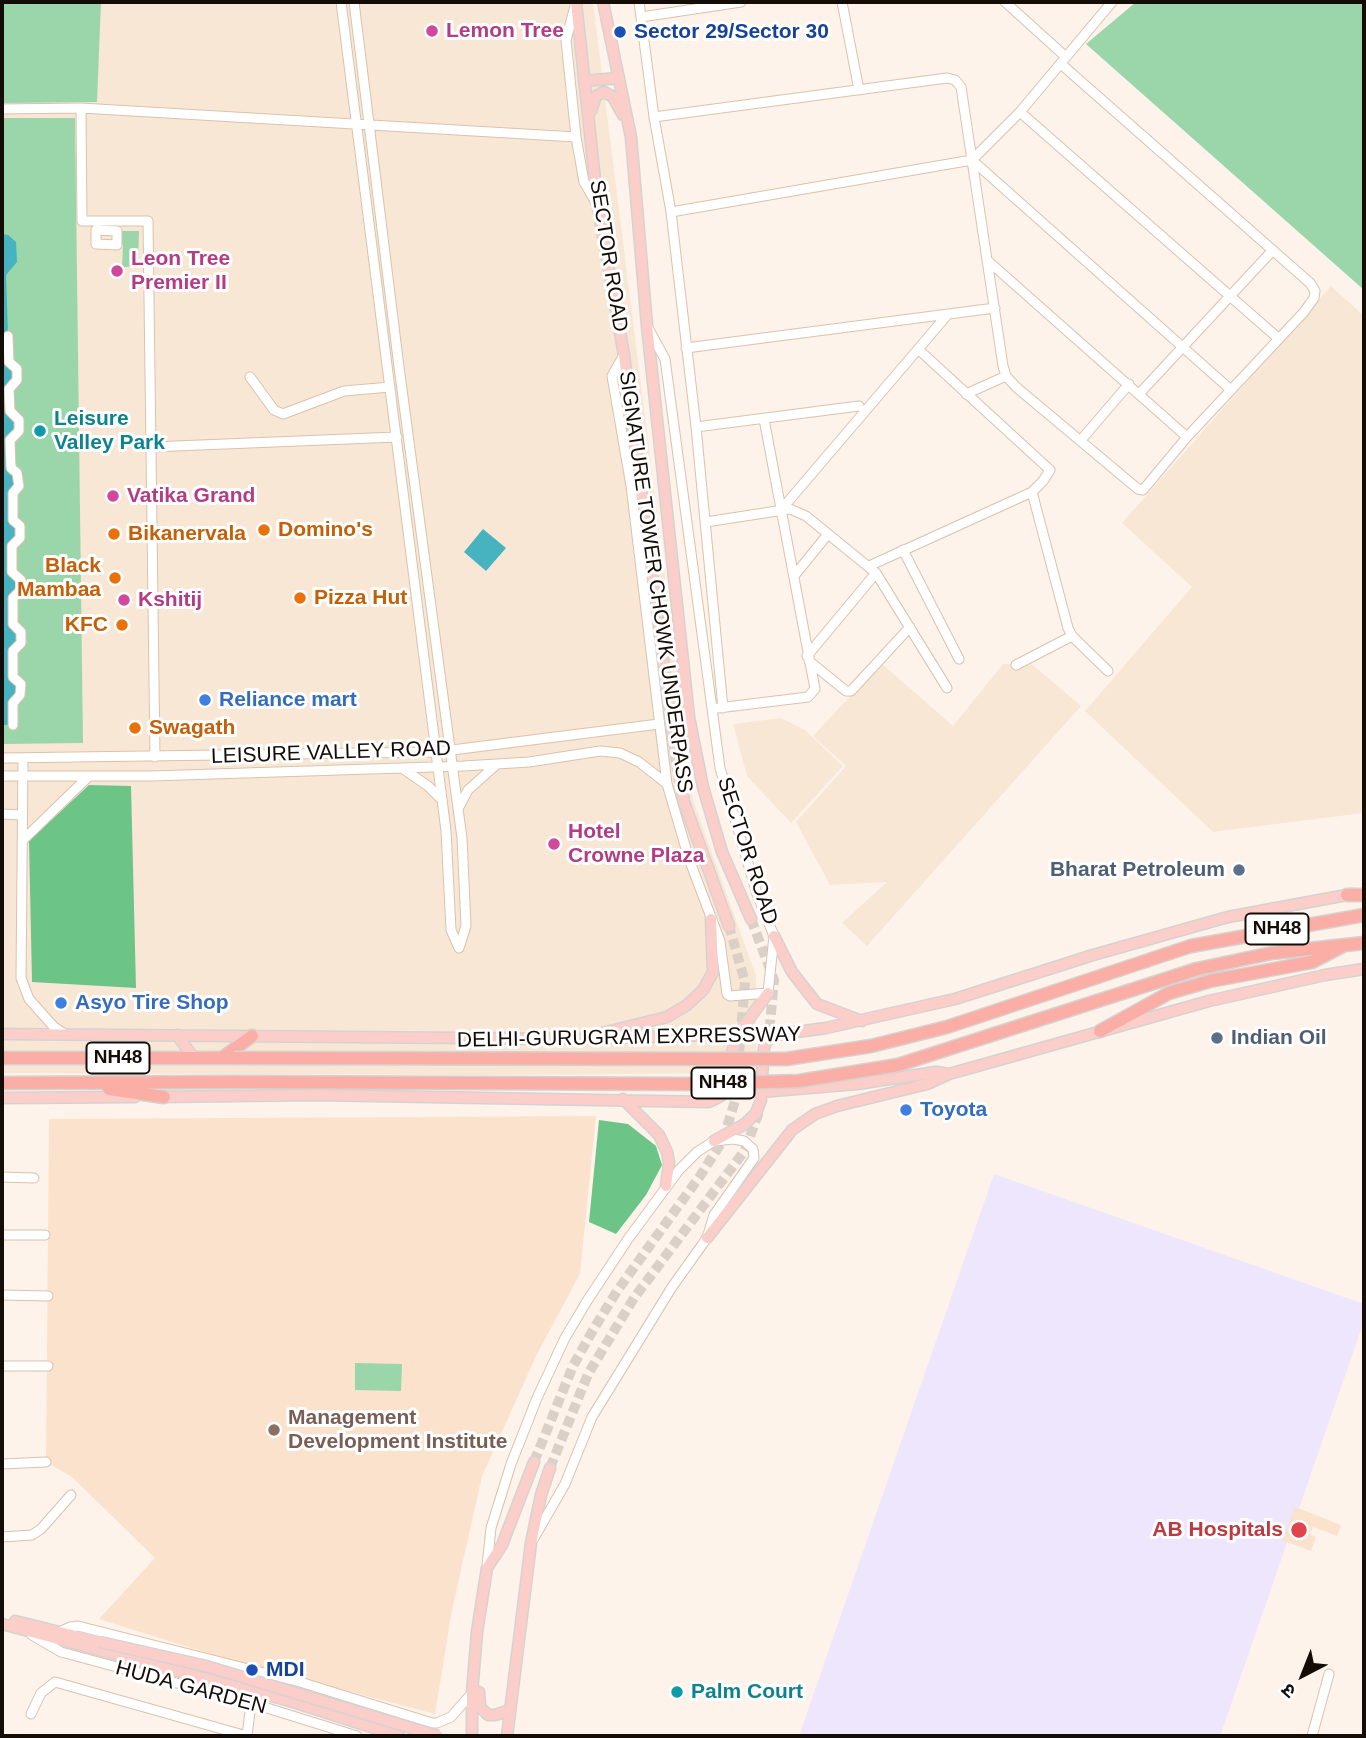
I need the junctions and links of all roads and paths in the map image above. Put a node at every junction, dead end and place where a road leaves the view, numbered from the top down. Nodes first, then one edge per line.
1 (341, 2) edge
2 (354, 2) edge
3 (576, 2) edge
4 (603, 2) edge
5 (639, 2) edge
6 (741, 2) edge
7 (842, 2) edge
8 (1005, 2) edge
9 (1112, 2) edge
10 (641, 17) junction
11 (1064, 61) junction
12 (619, 78) junction
13 (584, 81) junction
14 (859, 90) junction
15 (81, 108) junction
16 (2, 109) edge
17 (1020, 112) junction
18 (654, 117) junction
19 (357, 124) junction
20 (370, 125) junction
21 (576, 137) junction
22 (631, 137) junction
23 (589, 139) junction
24 (972, 160) junction
25 (598, 208) junction
26 (671, 212) junction
27 (1272, 251) junction
28 (987, 260) junction
29 (1231, 295) junction
30 (995, 308) junction
31 (948, 314) junction
32 (647, 326) junction
33 (8, 336) dead end
34 (1279, 339) junction
35 (1183, 346) junction
36 (686, 348) junction
37 (918, 349) junction
38 (624, 355) junction
39 (5, 362) edge
40 (1006, 376) junction
41 (250, 377) dead end
42 (1129, 384) junction
43 (390, 387) junction
44 (1231, 390) junction
45 (1140, 393) junction
46 (966, 394) junction
47 (859, 406) dead end
48 (764, 419) junction
49 (696, 427) junction
50 (397, 437) junction
51 (1187, 437) junction
52 (1081, 440) junction
53 (151, 447) junction
54 (1032, 492) junction
55 (780, 511) junction
56 (706, 522) junction
57 (828, 534) junction
58 (903, 550) junction
59 (872, 570) junction
60 (794, 576) junction
61 (910, 627) junction
62 (1072, 636) junction
63 (808, 659) junction
64 (960, 659) dead end
65 (1016, 665) dead end
66 (1108, 671) dead end
67 (947, 688) dead end
68 (718, 708) junction
69 (659, 724) junction
70 (13, 725) dead end
71 (452, 750) junction
72 (436, 752) junction
73 (155, 757) junction
74 (2, 758) edge
75 (23, 758) junction
76 (496, 765) junction
77 (438, 767) junction
78 (452, 767) junction
79 (402, 768) junction
80 (2, 776) edge
81 (22, 776) junction
82 (89, 776) junction
83 (667, 784) junction
84 (442, 800) junction
85 (459, 807) junction
86 (2, 814) edge
87 (22, 816) junction
88 (23, 840) junction
89 (1364, 893) edge
90 (1346, 895) joint
91 (1364, 915) edge
92 (711, 919) junction
93 (751, 919) tunnel mouth
94 (729, 926) tunnel mouth
95 (774, 936) junction
96 (1364, 943) edge
97 (1342, 947) junction
98 (1364, 969) edge
99 (768, 993) junction
100 (862, 1021) junction
101 (1100, 1031) junction
102 (2, 1034) edge
103 (65, 1034) junction
104 (177, 1035) junction
105 (252, 1036) junction
106 (736, 1037) junction
107 (578, 1040) junction
108 (2, 1058) edge
109 (194, 1058) junction
110 (228, 1058) junction
111 (949, 1073) junction
112 (2, 1083) edge
113 (68, 1083) junction
114 (761, 1092) junction
115 (164, 1097) junction
116 (2, 1098) edge
117 (623, 1099) junction
118 (714, 1141) junction
119 (2, 1178) edge
120 (34, 1178) dead end
121 (666, 1186) junction
122 (2, 1235) edge
123 (45, 1235) dead end
124 (707, 1238) junction
125 (2, 1295) edge
126 (48, 1296) dead end
127 (2, 1366) edge
128 (48, 1366) dead end
129 (46, 1462) dead end
130 (534, 1462) tunnel mouth
131 (2, 1464) edge
132 (550, 1468) tunnel mouth
133 (71, 1495) dead end
134 (2, 1538) edge
135 (531, 1542) junction
136 (487, 1568) junction
137 (2, 1618) edge
138 (2, 1625) edge
139 (59, 1632) junction
140 (477, 1632) junction
141 (29, 1633) junction
142 (99, 1646) junction
143 (1329, 1674) dead end
144 (472, 1692) junction
145 (251, 1703) junction
146 (510, 1710) junction
147 (32, 1714) dead end
148 (419, 1719) junction
149 (247, 1736) edge
150 (356, 1736) edge
151 (399, 1736) edge
152 (415, 1736) edge
153 (438, 1736) edge
154 (472, 1736) edge
155 (506, 1736) edge
156 (1312, 1736) edge

1 - 19 street
2 - 20 street
3 - 13 main road, SECTOR ROAD
3 - 21 street
4 - 12 main road, SECTOR ROAD
5 - 10 street
6 - 10 street
7 - 14 street
8 - 11 street
9 - 11 street
10 - 18 street
11 - 17 street
11 - 27 street
12 - 13 main road
12 - 22 main road, SECTOR ROAD
13 - 23 main road, SECTOR ROAD
14 - 18 street
14 - 24 street
15 - 16 street
15 - 19 street
15 - 53 street
17 - 24 street
17 - 29 street
18 - 26 street
19 - 20 street
19 - 43 street
20 - 21 street
20 - 71 street
21 - 25 street
22 - 23 main road
22 - 32 main road, SECTOR ROAD
23 - 25 main road, SECTOR ROAD
24 - 26 street
24 - 28 street
24 - 35 street
25 - 38 main road, SECTOR ROAD
26 - 36 street
27 - 29 street
27 - 34 street
28 - 30 street
28 - 42 street
29 - 34 street
29 - 35 street
30 - 31 street
30 - 40 street
31 - 36 street
31 - 37 street
32 - 68 street, SECTOR ROAD
32 - 93 main road, SIGNATURE TOWER CHOWK UNDERPASS
33 - 39 street
34 - 44 street
35 - 44 street
35 - 45 street
36 - 49 street
37 - 46 street
37 - 55 street
38 - 69 street, SECTOR ROAD
38 - 94 main road, SIGNATURE TOWER CHOWK UNDERPASS
39 - 70 street
40 - 46 street
40 - 52 street
41 - 43 street
42 - 45 street
42 - 52 street
43 - 50 street
44 - 51 street
45 - 51 street
46 - 54 street
47 - 48 street
48 - 49 street
48 - 55 street
49 - 56 street
50 - 53 street
50 - 72 street
51 - 52 street
53 - 73 street
54 - 58 street
54 - 62 street
55 - 56 street
55 - 57 street
55 - 60 street
56 - 68 street
57 - 59 street
57 - 60 street
58 - 59 street
58 - 64 street
59 - 61 street
59 - 63 street
60 - 63 street
61 - 63 street
61 - 67 street
62 - 65 street
62 - 66 street
63 - 68 street
68 - 95 street, SECTOR ROAD
69 - 71 street, LEISURE VALLEY ROAD
69 - 83 street, SECTOR ROAD
71 - 72 street, LEISURE VALLEY ROAD
71 - 78 street
72 - 73 street, LEISURE VALLEY ROAD
72 - 77 street
73 - 75 street, LEISURE VALLEY ROAD
74 - 75 street, LEISURE VALLEY ROAD
75 - 81 street
76 - 78 street, LEISURE VALLEY ROAD
76 - 83 street, LEISURE VALLEY ROAD
76 - 85 street
77 - 78 street, LEISURE VALLEY ROAD
77 - 79 street, LEISURE VALLEY ROAD
77 - 84 street
78 - 85 street
79 - 82 street, LEISURE VALLEY ROAD
79 - 84 street
80 - 81 street, LEISURE VALLEY ROAD
81 - 82 street, LEISURE VALLEY ROAD
81 - 87 street
82 - 88 street
83 - 92 street, SECTOR ROAD
84 - 85 street
86 - 87 street
87 - 88 street
88 - 103 street
89 - 90 highway
90 - 100 main road
91 - 110 highway, DELHI-GURUGRAM EXPRESSWAY / NH48, bridge
92 - 99 street, SECTOR ROAD
92 - 107 main road
95 - 99 street, SECTOR ROAD
95 - 100 main road
96 - 97 highway, DELHI-GURUGRAM EXPRESSWAY / NH48
97 - 101 highway
97 - 113 highway, DELHI-GURUGRAM EXPRESSWAY / NH48, bridge
98 - 101 main road
99 - 106 main road
100 - 114 main road
101 - 111 main road
102 - 103 main road
103 - 104 main road
104 - 105 main road
104 - 109 main road
105 - 107 main road
105 - 110 highway
106 - 107 main road
106 - 117 main road
108 - 109 highway, DELHI-GURUGRAM EXPRESSWAY / NH48
109 - 110 highway, DELHI-GURUGRAM EXPRESSWAY / NH48
111 - 114 main road
111 - 124 main road
112 - 113 highway, DELHI-GURUGRAM EXPRESSWAY / NH48
113 - 115 highway
114 - 118 main road
115 - 116 main road
115 - 117 main road
117 - 121 main road
118 - 121 street
118 - 124 street
119 - 120 street
121 - 136 street
122 - 123 street
124 - 135 street
125 - 126 street
127 - 128 street
129 - 131 street
130 - 136 main road
132 - 135 main road
133 - 134 street
135 - 146 main road
136 - 140 main road
137 - 139 main road
138 - 141 main road
139 - 142 main road
139 - 148 street
140 - 144 main road
140 - 146 main road
141 - 142 main road
141 - 145 street, HUDA GARDEN
142 - 151 main road
142 - 153 main road, bridge
143 - 156 street
144 - 148 street
144 - 154 main road
145 - 149 street
145 - 150 street, HUDA GARDEN
146 - 155 main road
147 - 149 street
148 - 152 street

